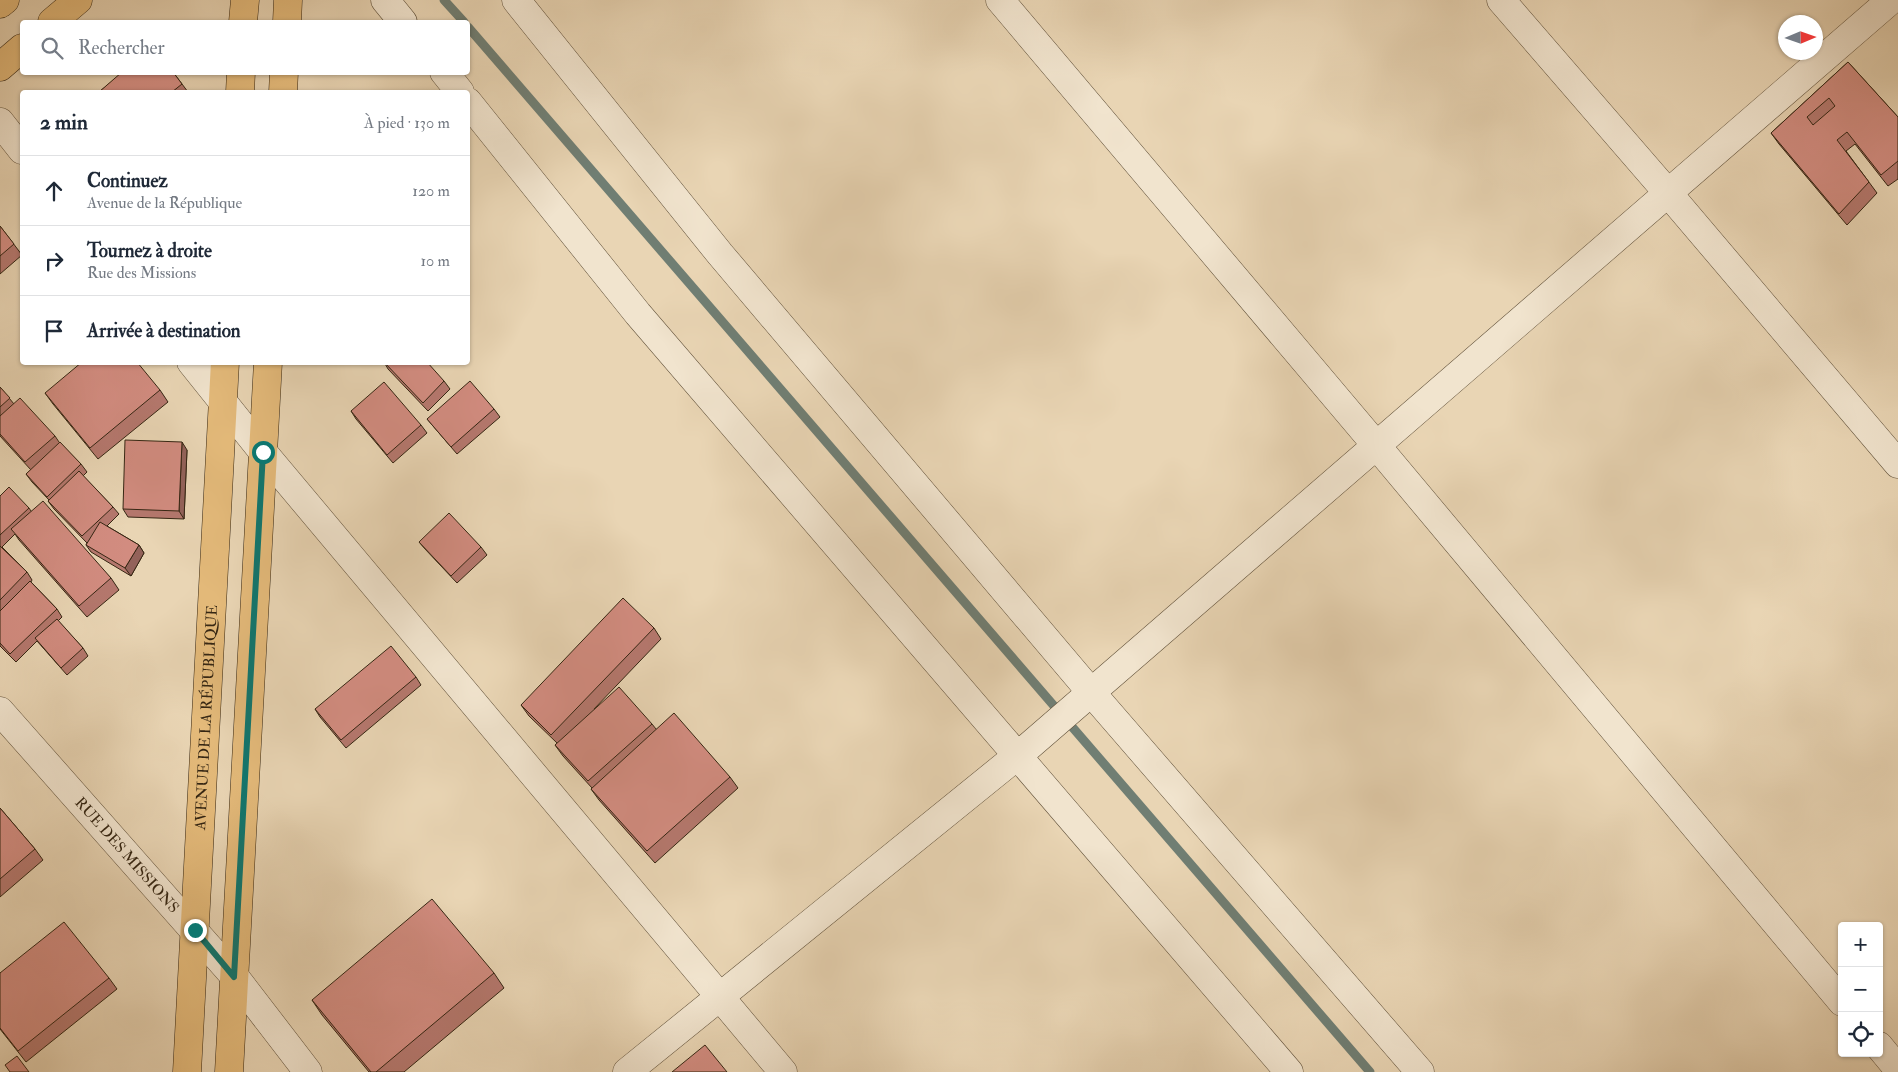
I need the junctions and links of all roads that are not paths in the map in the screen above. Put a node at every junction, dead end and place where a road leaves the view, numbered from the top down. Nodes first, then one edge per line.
1 (5, 0) edge
2 (78, 0) edge
3 (245, 0) edge
4 (288, 0) edge
5 (385, 0) edge
6 (516, 0) edge
7 (1000, 0) edge
8 (1500, 0) edge
9 (1891, 0) edge
10 (0, 4) edge
11 (54, 20) edge
12 (243, 20) edge
13 (287, 20) edge
14 (401, 20) edge
15 (20, 50) edge
16 (0, 67) edge
17 (241, 75) edge
18 (284, 75) edge
19 (446, 75) edge
20 (240, 90) edge
21 (283, 90) edge
22 (458, 90) edge
23 (470, 104) edge
24 (0, 122) edge
25 (20, 147) edge
26 (1668, 193) junction
27 (194, 365) edge
28 (225, 365) edge
29 (268, 365) edge
30 (223, 402) junction
31 (1376, 445) junction
32 (263, 452) junction
33 (1898, 464) edge
34 (1085, 696) junction
35 (0, 711) edge
36 (1022, 751) junction
37 (195, 930) junction
38 (234, 977) junction
39 (719, 997) junction
40 (1838, 997) edge
41 (1883, 1051) edge
42 (1898, 1069) edge
43 (187, 1072) edge
44 (229, 1072) edge
45 (308, 1072) edge
46 (627, 1072) edge
47 (782, 1072) edge
48 (1289, 1072) edge
49 (1420, 1072) edge

1 - 10 main road
2 - 11 main road
3 - 12 main road
4 - 13 main road
5 - 14 street
6 - 34 street
7 - 31 street
8 - 26 street
9 - 26 street
15 - 16 main road
17 - 20 main road
18 - 21 main road
19 - 22 street
23 - 36 street
24 - 25 street
26 - 31 street
26 - 33 street
27 - 30 street
28 - 30 main road, AVENUE DE LA RÉPUBLIQUE
29 - 32 main road
30 - 32 street
30 - 37 main road, AVENUE DE LA RÉPUBLIQUE
31 - 34 street
31 - 40 street
32 - 38 main road
32 - 39 street
34 - 36 street
34 - 49 street
35 - 37 street, RUE DES MISSIONS
36 - 39 street
36 - 48 street
37 - 38 street, RUE DES MISSIONS
37 - 43 main road, AVENUE DE LA RÉPUBLIQUE
38 - 44 main road
38 - 45 street, RUE DES MISSIONS
39 - 46 street
39 - 47 street
41 - 42 street

